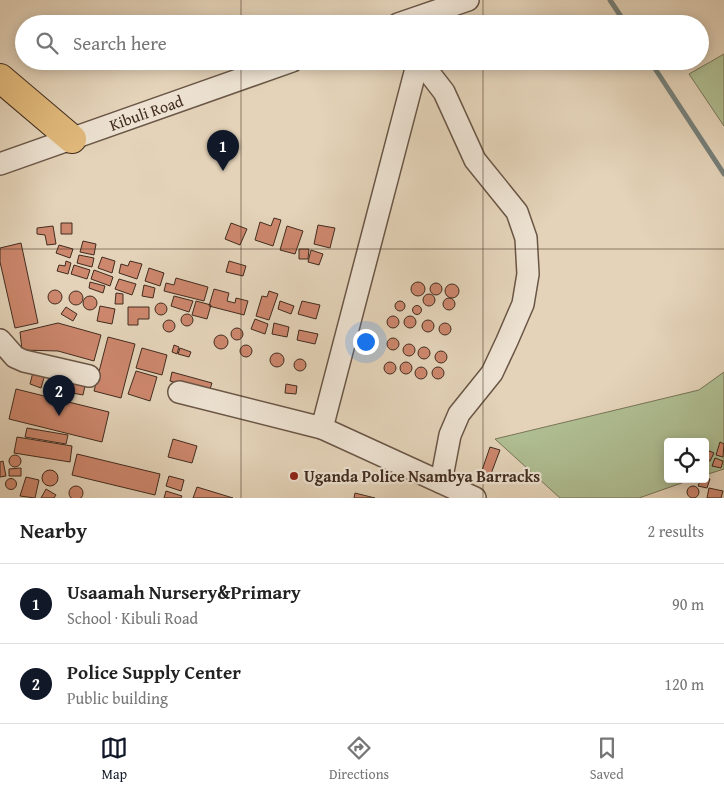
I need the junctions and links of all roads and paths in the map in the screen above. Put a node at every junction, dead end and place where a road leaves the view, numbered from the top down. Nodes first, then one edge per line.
1 (468, 0) edge
2 (436, 15) edge
3 (267, 70) edge
4 (417, 70) edge
5 (426, 70) edge
6 (0, 78) edge
7 (0, 102) edge
8 (64, 142) junction
9 (0, 164) edge
10 (0, 340) edge
11 (89, 376) dead end
12 (179, 392) dead end
13 (322, 428) junction
14 (441, 482) junction
15 (475, 498) edge

1 - 2 street
3 - 8 street, Kibuli Road
4 - 13 street
5 - 14 street
6 - 8 highway
7 - 8 highway
8 - 9 street, Kibuli Road
10 - 11 street
12 - 13 street
13 - 14 street
14 - 15 street

